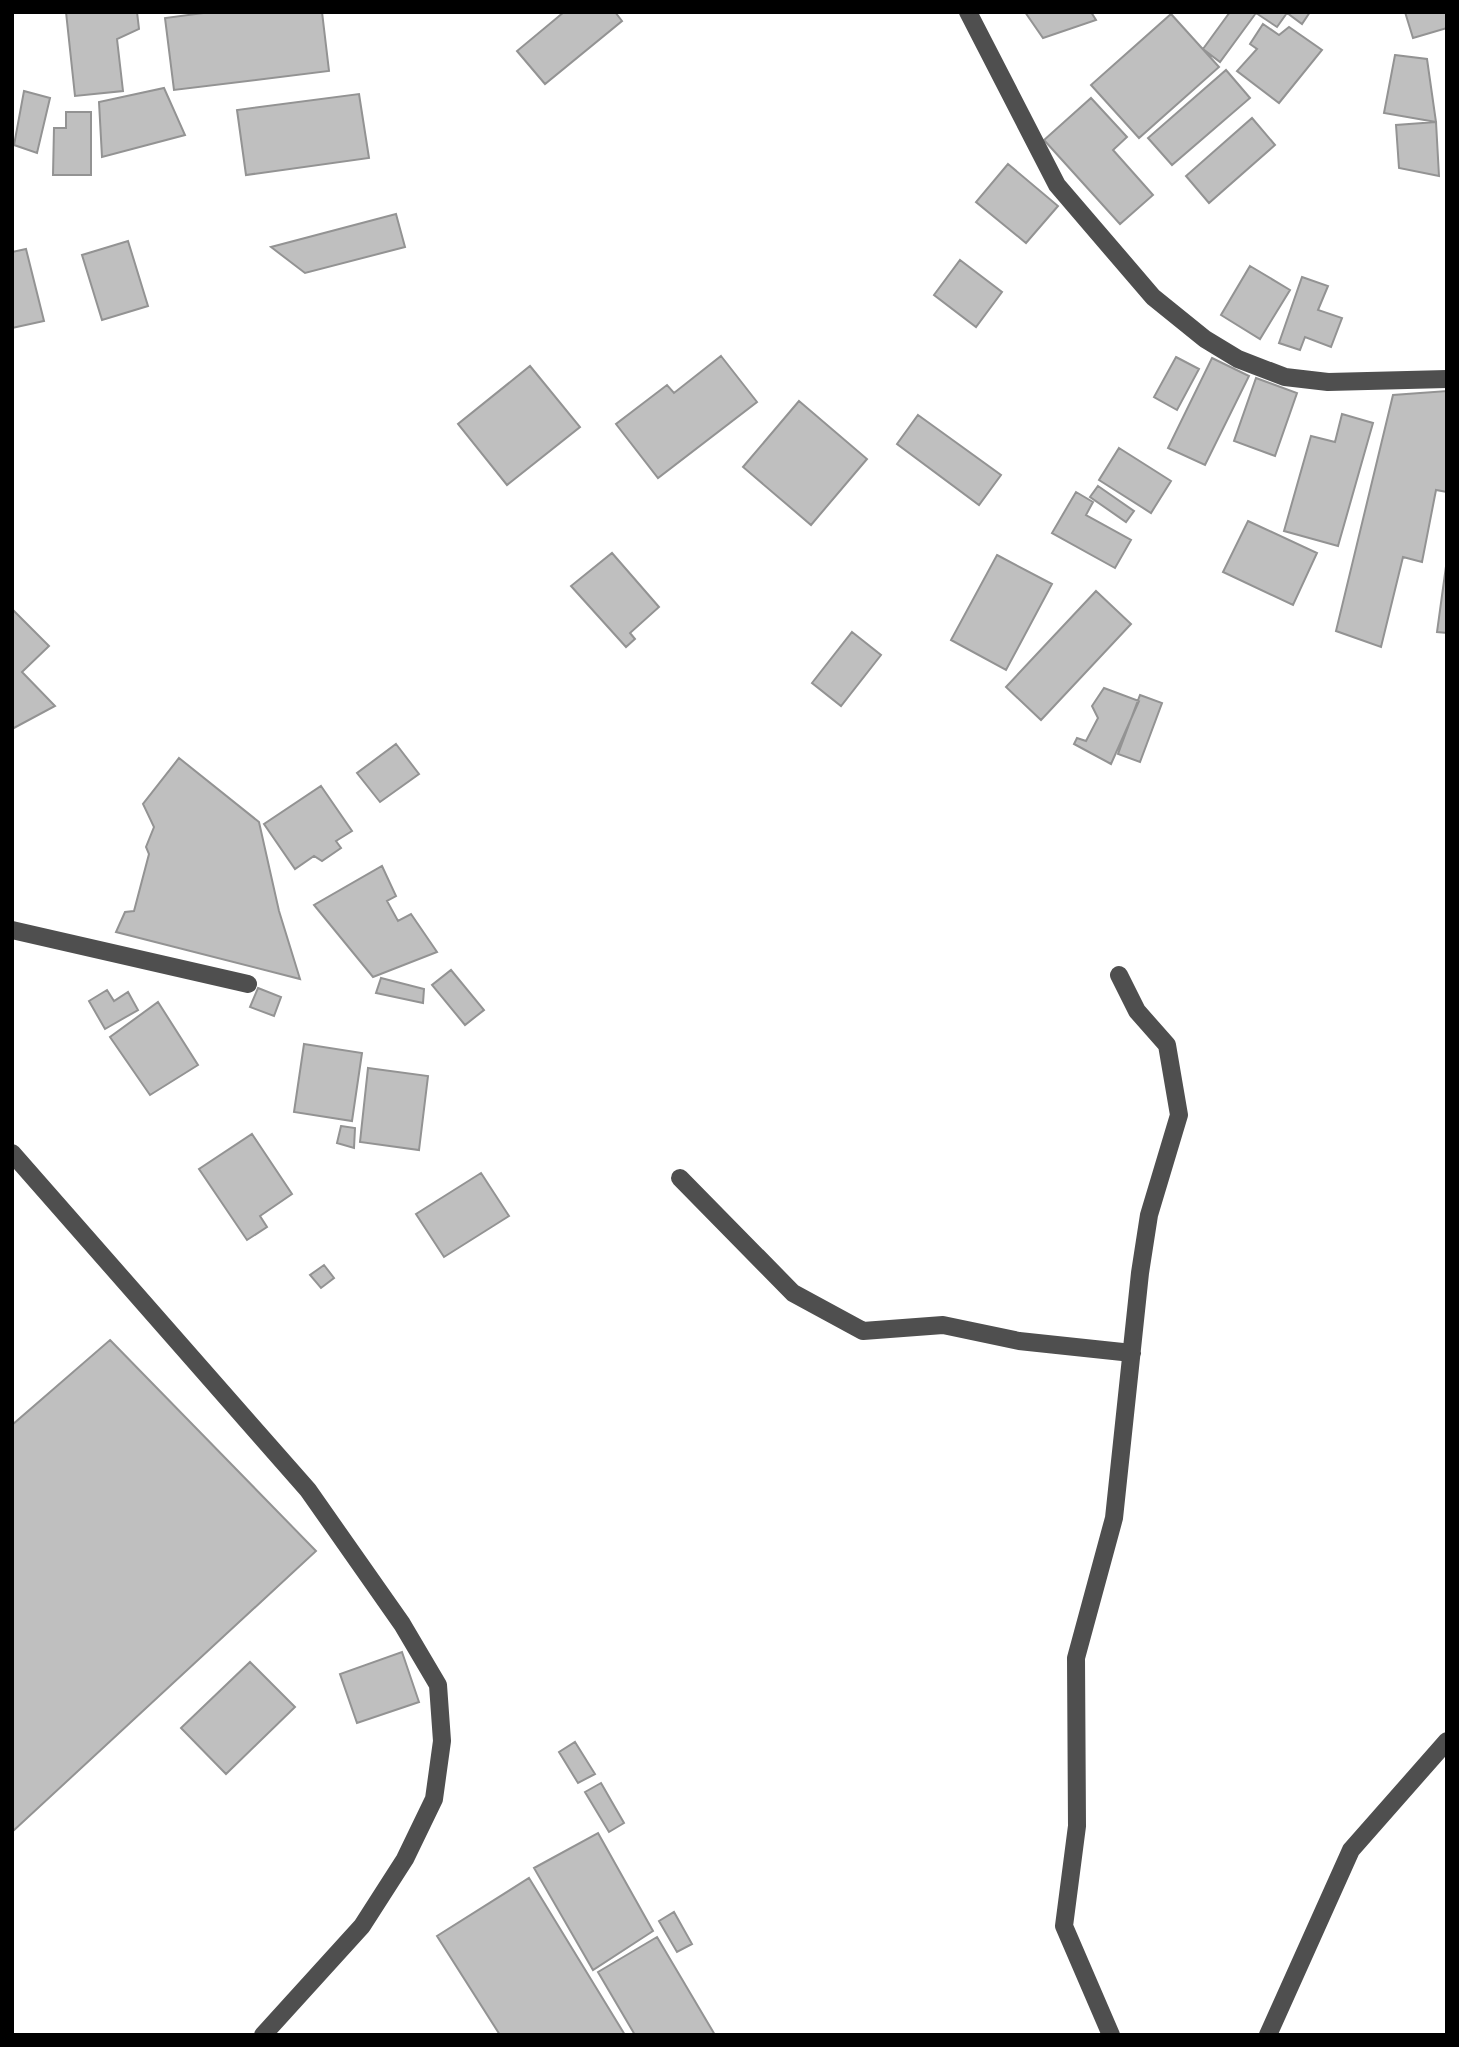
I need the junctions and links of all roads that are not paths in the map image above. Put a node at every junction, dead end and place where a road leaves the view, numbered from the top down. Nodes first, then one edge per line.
1 (968, 12) edge
2 (1447, 379) edge
3 (12, 930) edge
4 (1119, 975) dead end
5 (248, 984) dead end
6 (12, 1153) edge
7 (680, 1178) dead end
8 (1132, 1353) junction
9 (1447, 1741) edge
10 (263, 2035) edge
11 (1111, 2035) edge
12 (1268, 2035) edge

1 - 2 street
3 - 5 street
4 - 8 street
6 - 10 street
7 - 8 street
8 - 11 street
9 - 12 street

